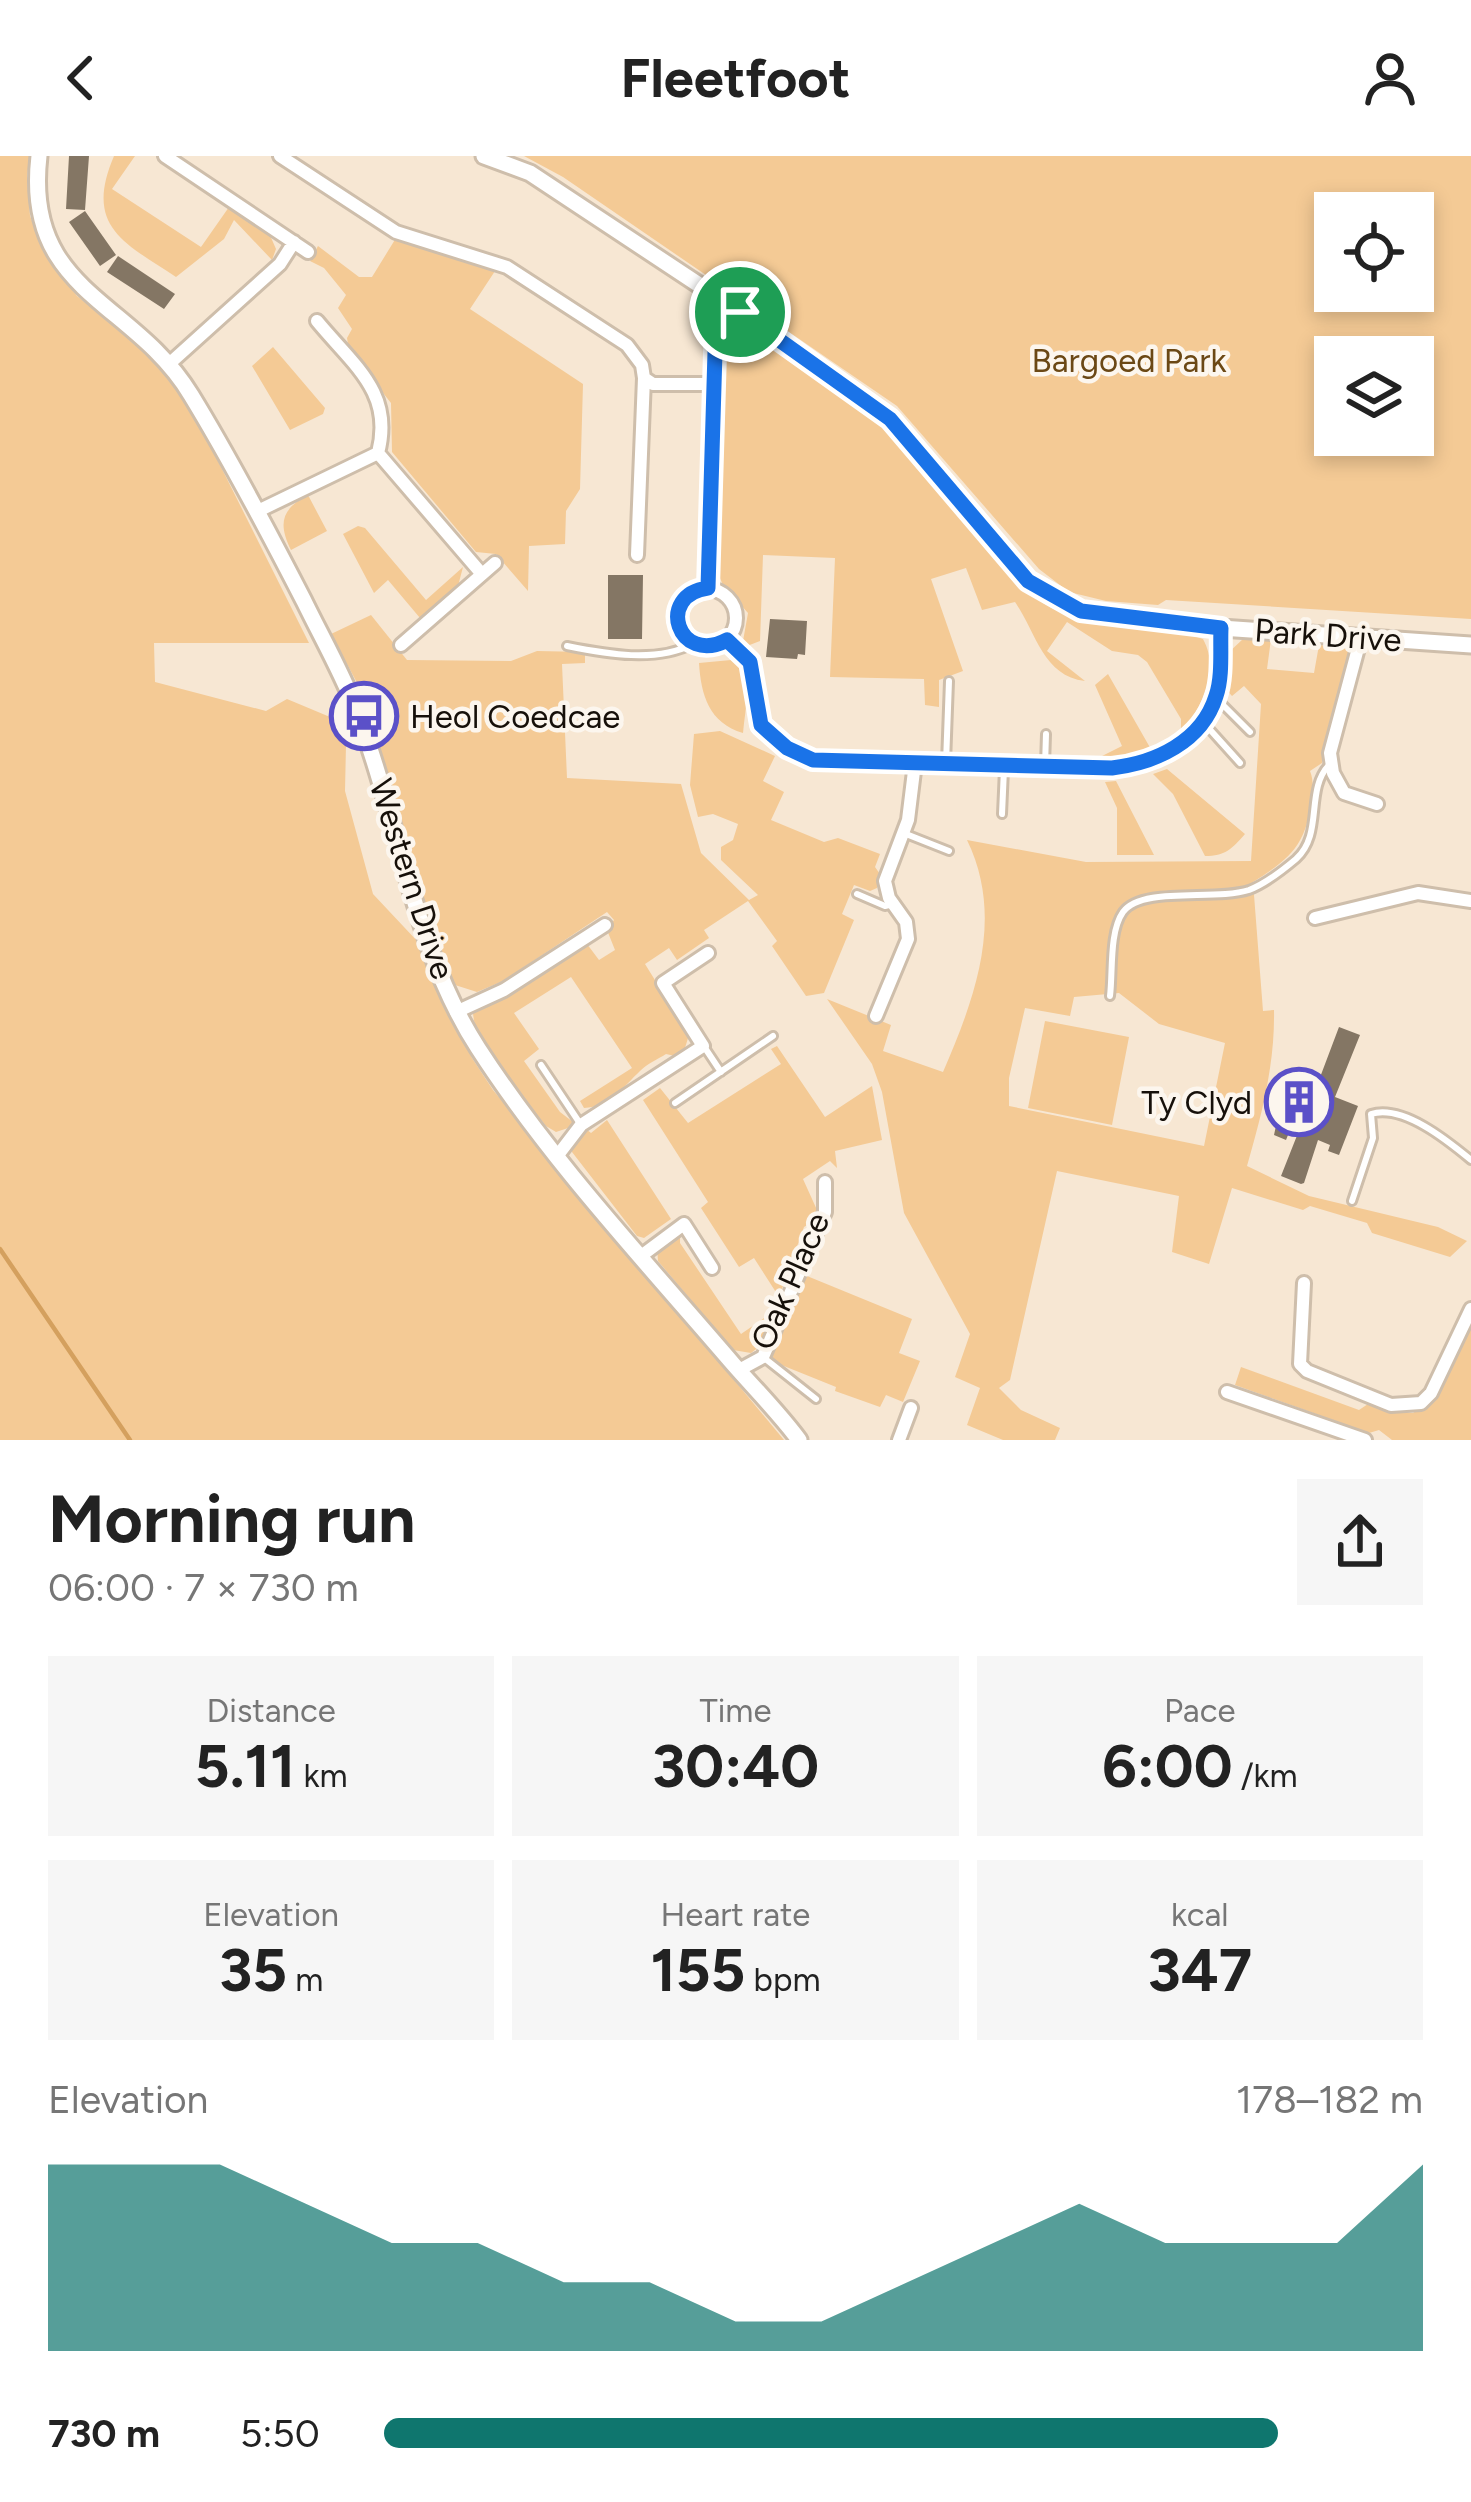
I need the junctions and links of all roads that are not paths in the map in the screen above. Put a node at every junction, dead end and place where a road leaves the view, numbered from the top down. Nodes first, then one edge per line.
1 (39, 156) edge
2 (165, 156) edge
3 (280, 156) edge
4 (484, 156) edge
5 (294, 242) junction
6 (308, 251) dead end
7 (740, 312) junction
8 (317, 321) dead end
9 (344, 327) dead end
10 (329, 337) junction
11 (169, 364) junction
12 (644, 378) junction
13 (712, 384) junction
14 (379, 453) junction
15 (258, 512) junction
16 (638, 555) dead end
17 (496, 563) dead end
18 (481, 573) junction
19 (708, 588) junction
20 (1221, 628) junction
21 (415, 633) junction
22 (1361, 638) junction
23 (727, 640) junction
24 (693, 644) junction
25 (401, 645) dead end
26 (1471, 645) edge
27 (425, 646) dead end
28 (568, 646) dead end
29 (950, 681) dead end
30 (1216, 698) junction
31 (1201, 720) junction
32 (1250, 732) dead end
33 (1046, 734) dead end
34 (1331, 762) junction
35 (915, 763) junction
36 (946, 763) junction
37 (1240, 763) dead end
38 (1004, 765) junction
39 (1045, 766) junction
40 (1378, 804) dead end
41 (1002, 814) dead end
42 (903, 832) junction
43 (949, 850) dead end
44 (857, 894) dead end
45 (1471, 901) edge
46 (893, 904) junction
47 (1315, 918) dead end
48 (605, 925) dead end
49 (708, 953) dead end
50 (1110, 996) dead end
51 (456, 1012) junction
52 (876, 1016) dead end
53 (772, 1036) dead end
54 (703, 1046) junction
55 (541, 1065) dead end
56 (721, 1072) junction
57 (676, 1103) dead end
58 (581, 1125) junction
59 (558, 1155) junction
60 (1471, 1160) edge
61 (825, 1183) dead end
62 (1352, 1201) dead end
63 (641, 1256) junction
64 (712, 1268) dead end
65 (1304, 1283) dead end
66 (1471, 1309) edge
67 (763, 1357) junction
68 (739, 1370) junction
69 (1227, 1393) dead end
70 (816, 1399) dead end
71 (911, 1408) dead end
72 (799, 1440) edge
73 (899, 1440) edge
74 (1365, 1440) edge

1 - 11 street, Western Drive
2 - 5 street
3 - 12 street
4 - 7 street, Park Drive
5 - 6 street
5 - 11 street
7 - 13 street
7 - 20 street, Park Drive
8 - 10 street
9 - 10 street
10 - 14 street
11 - 15 street, Western Drive
12 - 13 street
12 - 16 street
13 - 19 street
14 - 15 street
14 - 18 street
15 - 51 street, Western Drive
17 - 18 street
18 - 21 street
19 - 23 street
19 - 24 street
20 - 22 street, Park Drive
20 - 30 street
21 - 25 street
21 - 27 street
22 - 26 street, Park Drive
22 - 34 street
23 - 24 street
23 - 35 street
24 - 28 lane
29 - 36 lane
30 - 31 street
30 - 32 lane
31 - 37 lane
31 - 39 street
33 - 39 lane
34 - 40 street
34 - 50 lane
35 - 36 street
35 - 42 street
36 - 38 street
38 - 39 street
38 - 41 lane
42 - 43 lane
42 - 46 street
44 - 46 lane
45 - 47 street
46 - 52 street
48 - 51 street
49 - 54 street
51 - 59 street, Western Drive
53 - 56 lane
54 - 56 lane
54 - 58 street
55 - 58 lane
56 - 57 lane
58 - 59 street
59 - 63 street, Western Drive
60 - 62 lane
61 - 67 street, Oak Place
63 - 64 street
63 - 68 street, Western Drive
65 - 66 street
67 - 68 street, Oak Place
67 - 70 lane
68 - 72 street, Western Drive
69 - 74 street
71 - 73 street

